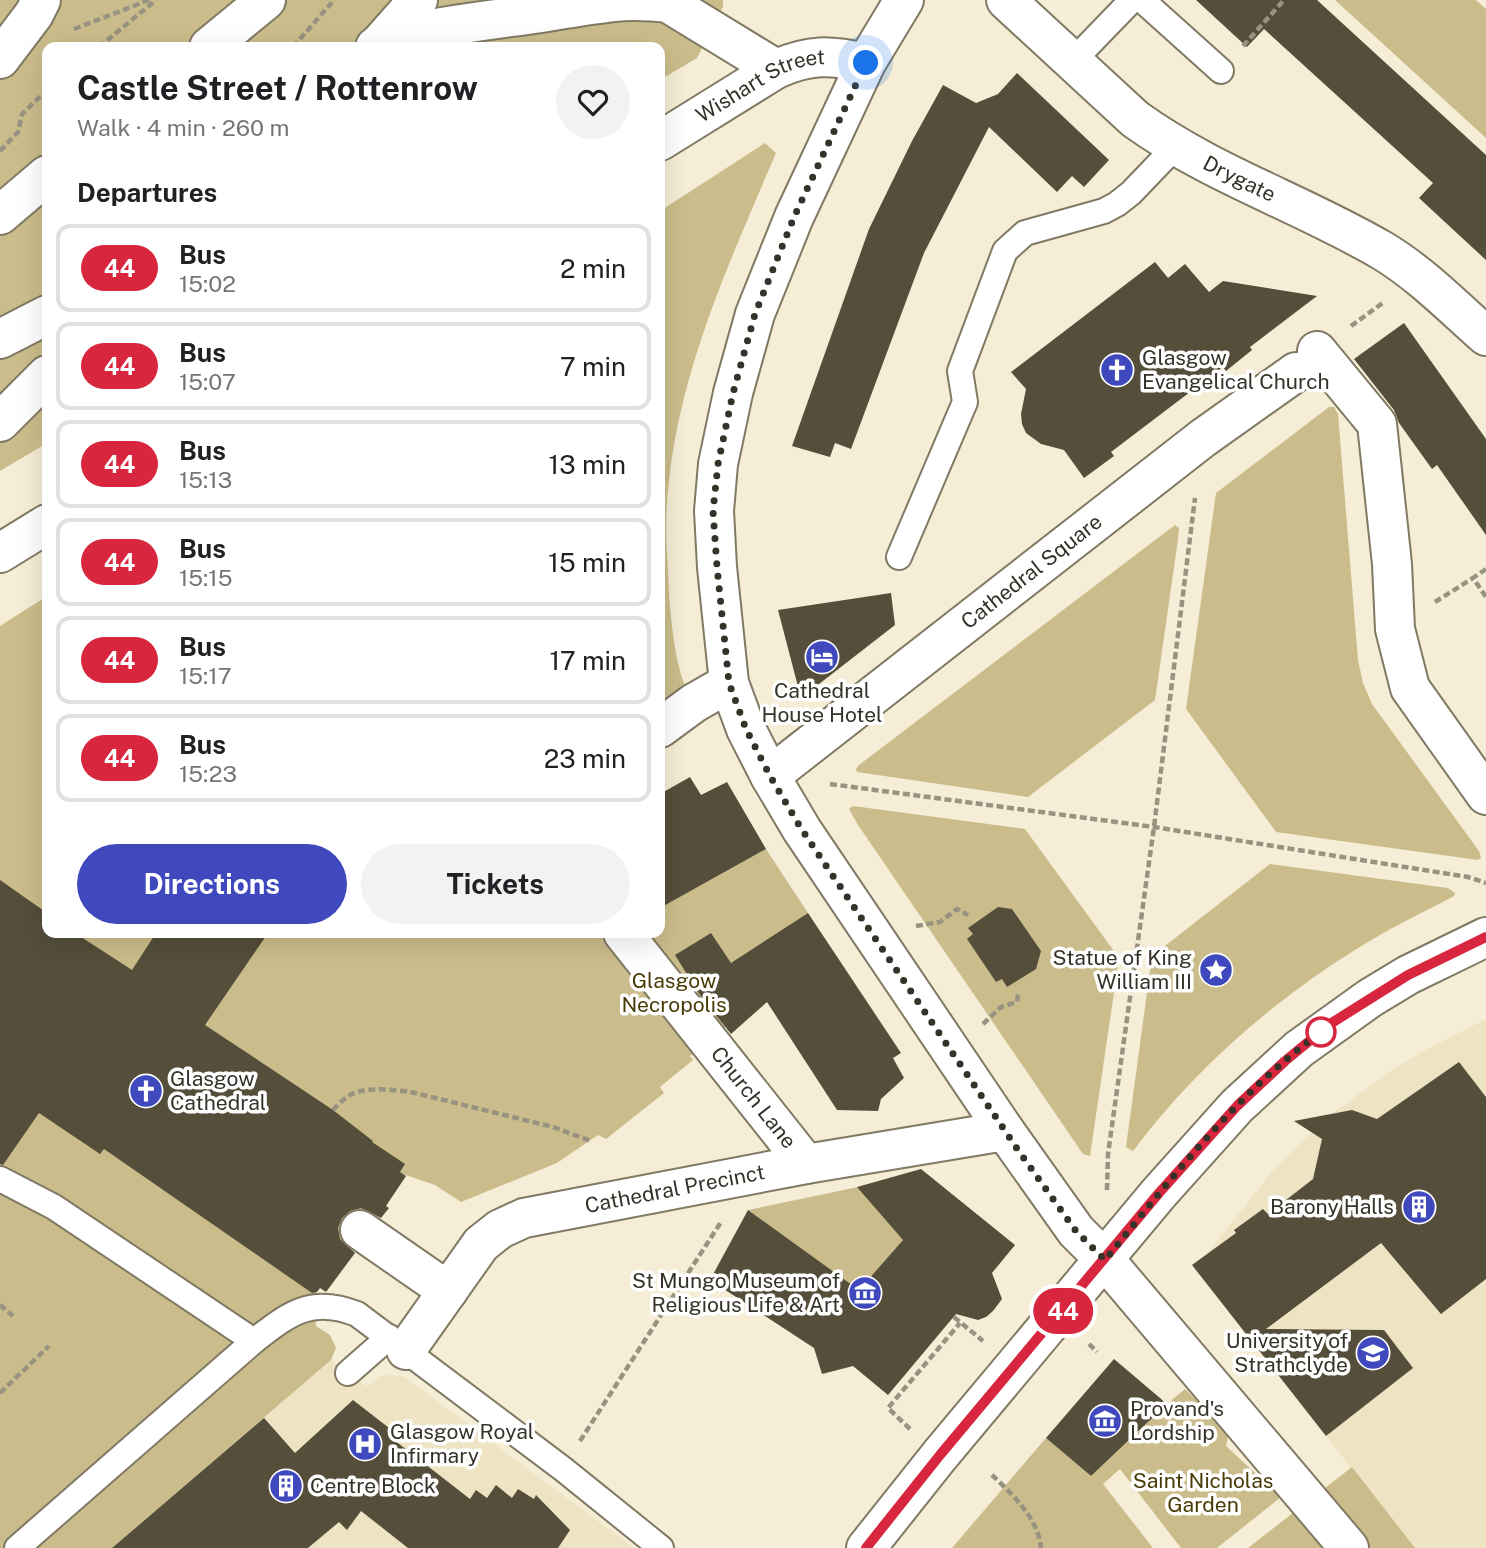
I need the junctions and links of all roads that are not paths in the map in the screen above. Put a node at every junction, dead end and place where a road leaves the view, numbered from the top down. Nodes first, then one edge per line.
1 (41, 0) edge
2 (266, 0) edge
3 (418, 0) edge
4 (904, 0) edge
5 (1006, 0) edge
6 (1132, 0) edge
7 (1142, 0) edge
8 (666, 2) edge
9 (215, 42) edge
10 (380, 42) edge
11 (388, 42) edge
12 (0, 59) edge
13 (1072, 62) junction
14 (866, 63) junction
15 (776, 69) junction
16 (1221, 71) road end
17 (665, 138) edge
18 (1176, 146) junction
19 (42, 179) edge
20 (0, 215) edge
21 (42, 318) edge
22 (1486, 336) edge
23 (0, 339) edge
24 (42, 381) edge
25 (0, 422) edge
26 (42, 527) edge
27 (0, 553) edge
28 (898, 556) dead end
29 (729, 683) junction
30 (665, 724) edge
31 (770, 776) junction
32 (1486, 795) edge
33 (1486, 937) edge
34 (627, 938) edge
35 (1005, 1131) junction
36 (806, 1164) junction
37 (0, 1179) edge
38 (360, 1230) dead end
39 (1105, 1260) junction
40 (448, 1291) junction
41 (254, 1341) junction
42 (397, 1343) junction
43 (348, 1373) dead end
44 (18, 1548) edge
45 (661, 1548) edge
46 (866, 1548) edge
47 (1349, 1548) edge

1 - 12 street
2 - 9 street
3 - 10 street
4 - 14 street
5 - 13 street, Drygate
6 - 13 lane
7 - 16 lane
8 - 11 street
8 - 15 street
13 - 18 street, Drygate
14 - 15 street, Wishart Street
14 - 29 street
15 - 17 street, Wishart Street
18 - 22 street, Drygate
18 - 28 lane
19 - 20 street
21 - 23 street
24 - 25 street
26 - 27 street
29 - 30 street
29 - 31 street
31 - 32 street, Cathedral Square
31 - 35 street
33 - 39 street
34 - 36 street, Church Lane
35 - 36 street, Cathedral Precinct
35 - 39 street
36 - 40 street, Cathedral Precinct
37 - 41 lane
38 - 40 street
39 - 46 street
39 - 47 street
40 - 42 street, Cathedral Precinct
41 - 42 lane
41 - 44 lane
42 - 43 lane
42 - 45 lane

